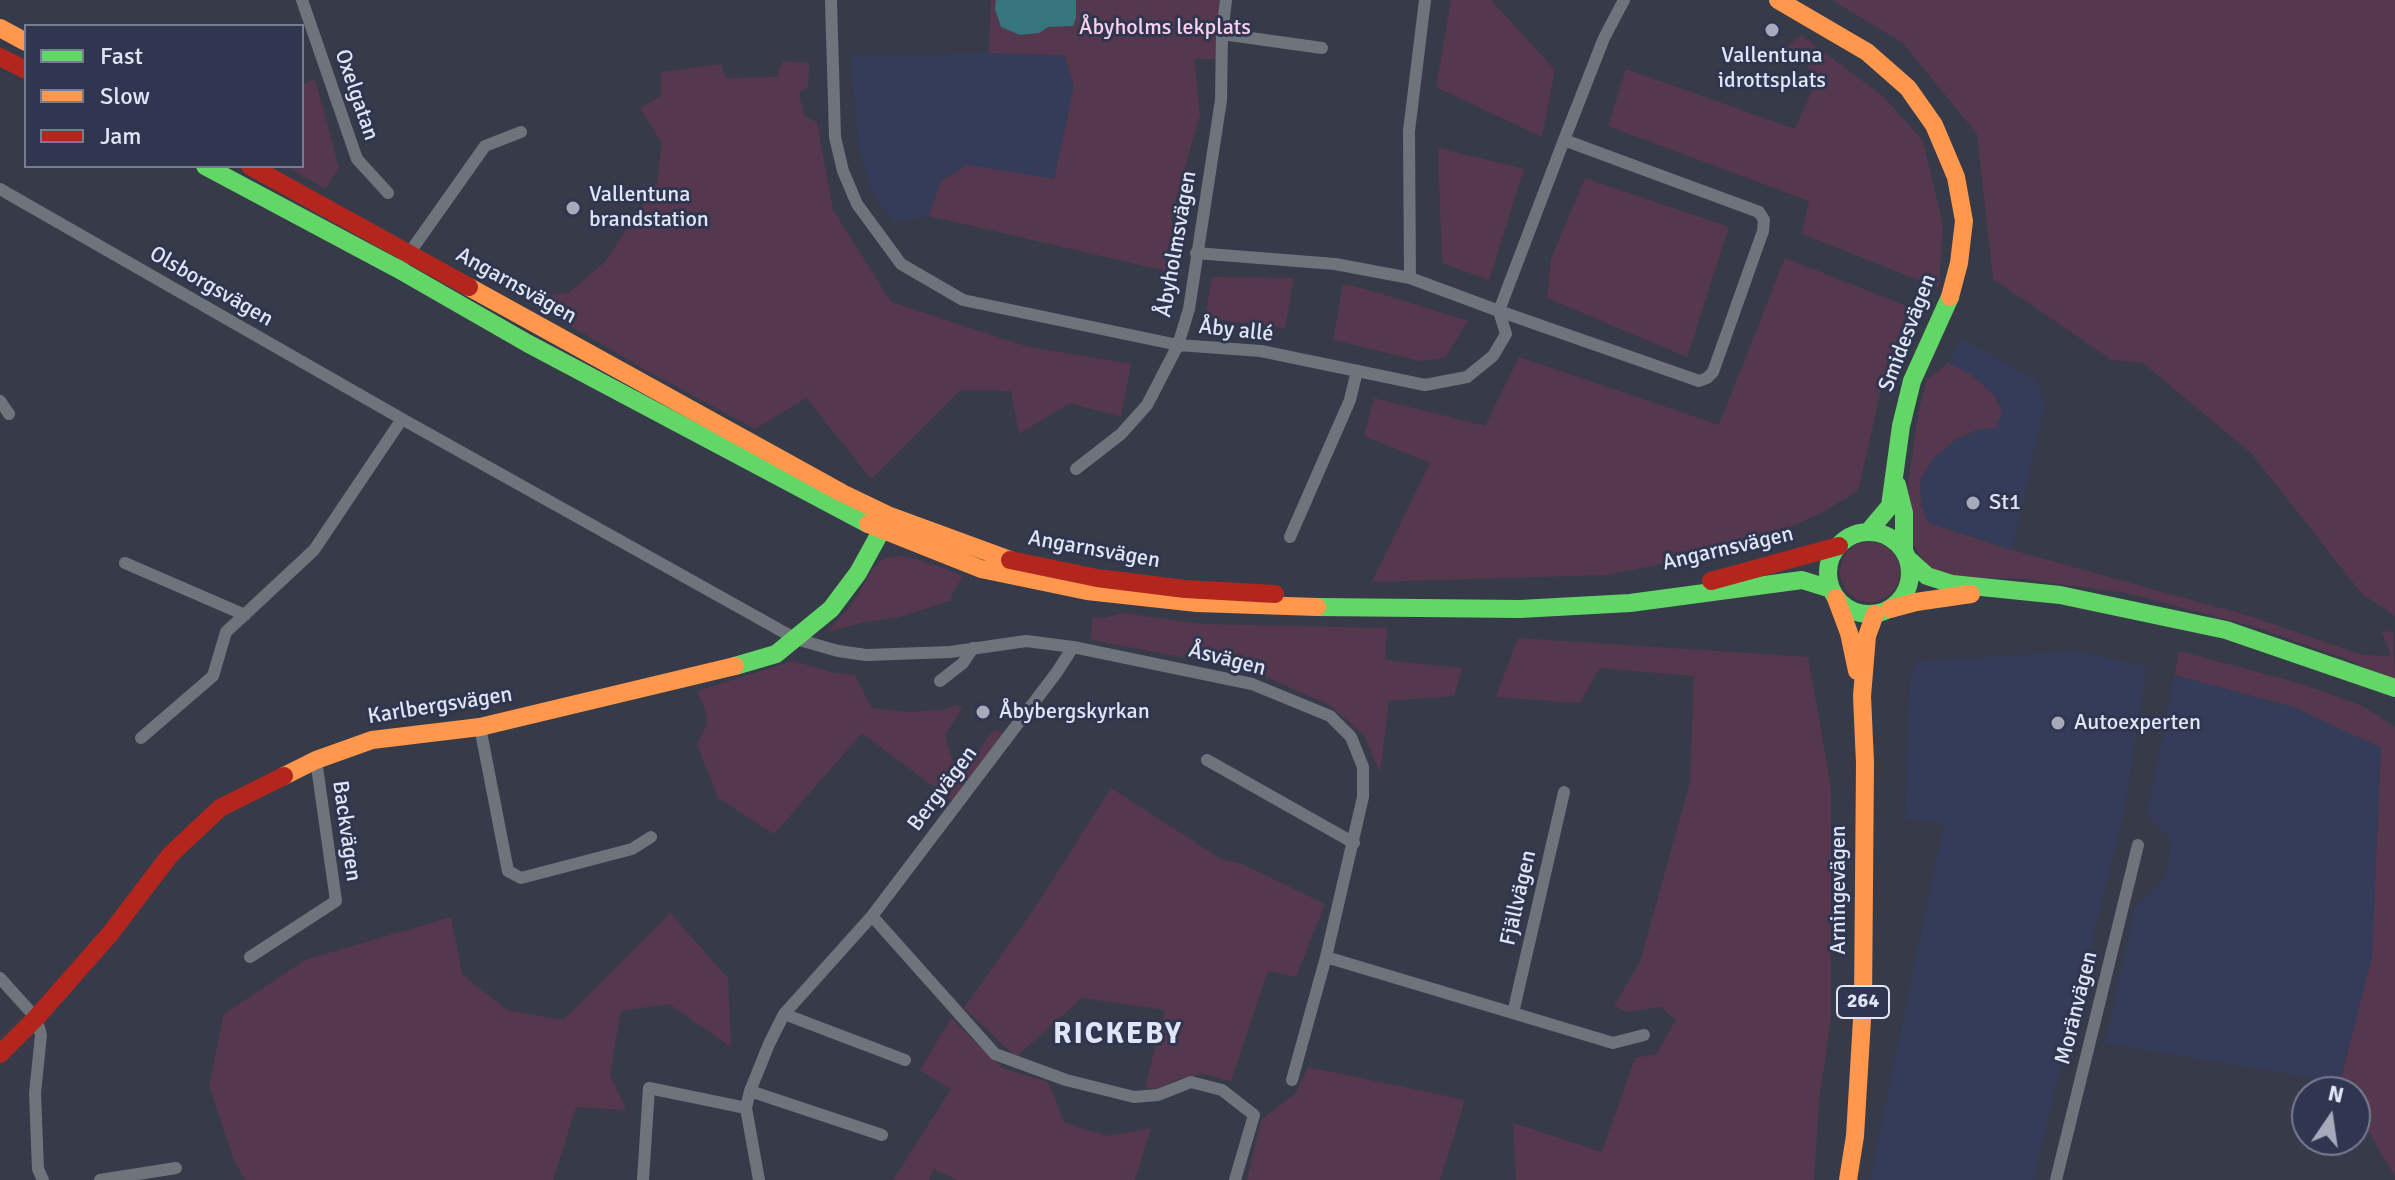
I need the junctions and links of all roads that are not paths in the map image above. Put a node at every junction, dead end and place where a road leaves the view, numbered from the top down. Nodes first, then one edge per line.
1 (302, 0) edge
2 (831, 0) edge
3 (1226, 0) edge
4 (1425, 0) edge
5 (1624, 0) edge
6 (1778, 0) edge
7 (0, 28) edge
8 (1222, 34) junction
9 (24, 41) edge
10 (1322, 48) dead end
11 (0, 57) edge
12 (24, 69) edge
13 (521, 132) dead end
14 (1564, 140) junction
15 (209, 168) edge
16 (253, 168) edge
17 (0, 189) edge
18 (388, 193) dead end
19 (1196, 253) junction
20 (404, 262) junction
21 (1410, 278) junction
22 (1499, 311) junction
23 (1178, 345) junction
24 (1357, 371) junction
25 (0, 401) edge
26 (9, 414) dead end
27 (402, 419) junction
28 (1076, 469) dead end
29 (1895, 478) junction
30 (886, 523) junction
31 (1868, 532) junction
32 (1290, 537) dead end
33 (1839, 546) junction
34 (1906, 555) junction
35 (125, 563) dead end
36 (2010, 590) junction
37 (1834, 594) junction
38 (1882, 612) junction
39 (245, 615) junction
40 (796, 639) junction
41 (1073, 647) junction
42 (973, 648) junction
43 (940, 681) dead end
44 (2395, 688) edge
45 (1862, 696) junction
46 (480, 727) junction
47 (141, 738) dead end
48 (316, 760) junction
49 (1207, 760) dead end
50 (1564, 792) dead end
51 (651, 837) dead end
52 (1354, 843) junction
53 (2138, 845) dead end
54 (872, 916) junction
55 (250, 957) dead end
56 (1326, 957) junction
57 (0, 978) edge
58 (1513, 1013) junction
59 (784, 1014) junction
60 (36, 1018) junction
61 (1644, 1035) dead end
62 (0, 1054) edge
63 (905, 1060) dead end
64 (1292, 1080) dead end
65 (750, 1091) junction
66 (746, 1108) junction
67 (882, 1135) dead end
68 (176, 1168) dead end
69 (43, 1180) edge
70 (100, 1180) edge
71 (643, 1180) edge
72 (759, 1180) edge
73 (1235, 1180) edge
74 (1848, 1180) edge
75 (2056, 1180) edge

1 - 18 street, Oxelgatan
2 - 23 street, Åby allé
3 - 8 street, Åbyholmsvägen
4 - 21 street
5 - 14 street
6 - 29 main road, Smidesvägen
7 - 9 main road
8 - 10 street
8 - 19 street, Åbyholmsvägen
11 - 12 main road
13 - 20 street
14 - 22 street
14 - 22 street
15 - 20 main road, Angarnsvägen
16 - 20 main road, Angarnsvägen
17 - 27 street, Olsborgsvägen
19 - 21 street
19 - 23 street, Åbyholmsvägen
20 - 30 main road, Angarnsvägen
21 - 22 street
22 - 24 street, Åby allé
23 - 24 street, Åby allé
23 - 28 street, Åbyholmsvägen
24 - 32 street
25 - 26 street
27 - 39 street
27 - 40 street, Olsborgsvägen
29 - 31 main road, Smidesvägen
29 - 34 main road, Smidesvägen
30 - 33 main road, Angarnsvägen
30 - 37 main road, Angarnsvägen
30 - 40 main road, Karlbergsvägen
31 - 33 main road
31 - 34 main road
33 - 37 main road
34 - 36 main road
34 - 38 main road
35 - 39 street
36 - 38 main road
36 - 44 main road
37 - 38 main road
37 - 45 main road, Arningevägen / 264
38 - 45 main road, Arningevägen / 264
39 - 47 street
40 - 42 street, Åsvägen
40 - 46 main road, Karlbergsvägen
41 - 42 street, Åsvägen
41 - 52 street, Åsvägen
41 - 54 street, Bergvägen
42 - 43 street
45 - 74 main road, Arningevägen / 264
46 - 48 main road, Karlbergsvägen
46 - 51 street
48 - 55 street, Backvägen
48 - 60 main road, Karlbergsvägen
49 - 52 street
50 - 58 street, Fjällvägen
52 - 56 street, Åsvägen
53 - 75 street, Moränvägen
54 - 59 street, Bergvägen
54 - 73 street
56 - 58 street
56 - 64 street, Åsvägen
57 - 60 street
58 - 61 street
59 - 63 street
59 - 65 street, Bergvägen
60 - 62 main road, Karlbergsvägen
60 - 69 street
65 - 66 street, Bergvägen
65 - 67 street
66 - 71 street
66 - 72 street, Bergvägen
68 - 70 street

